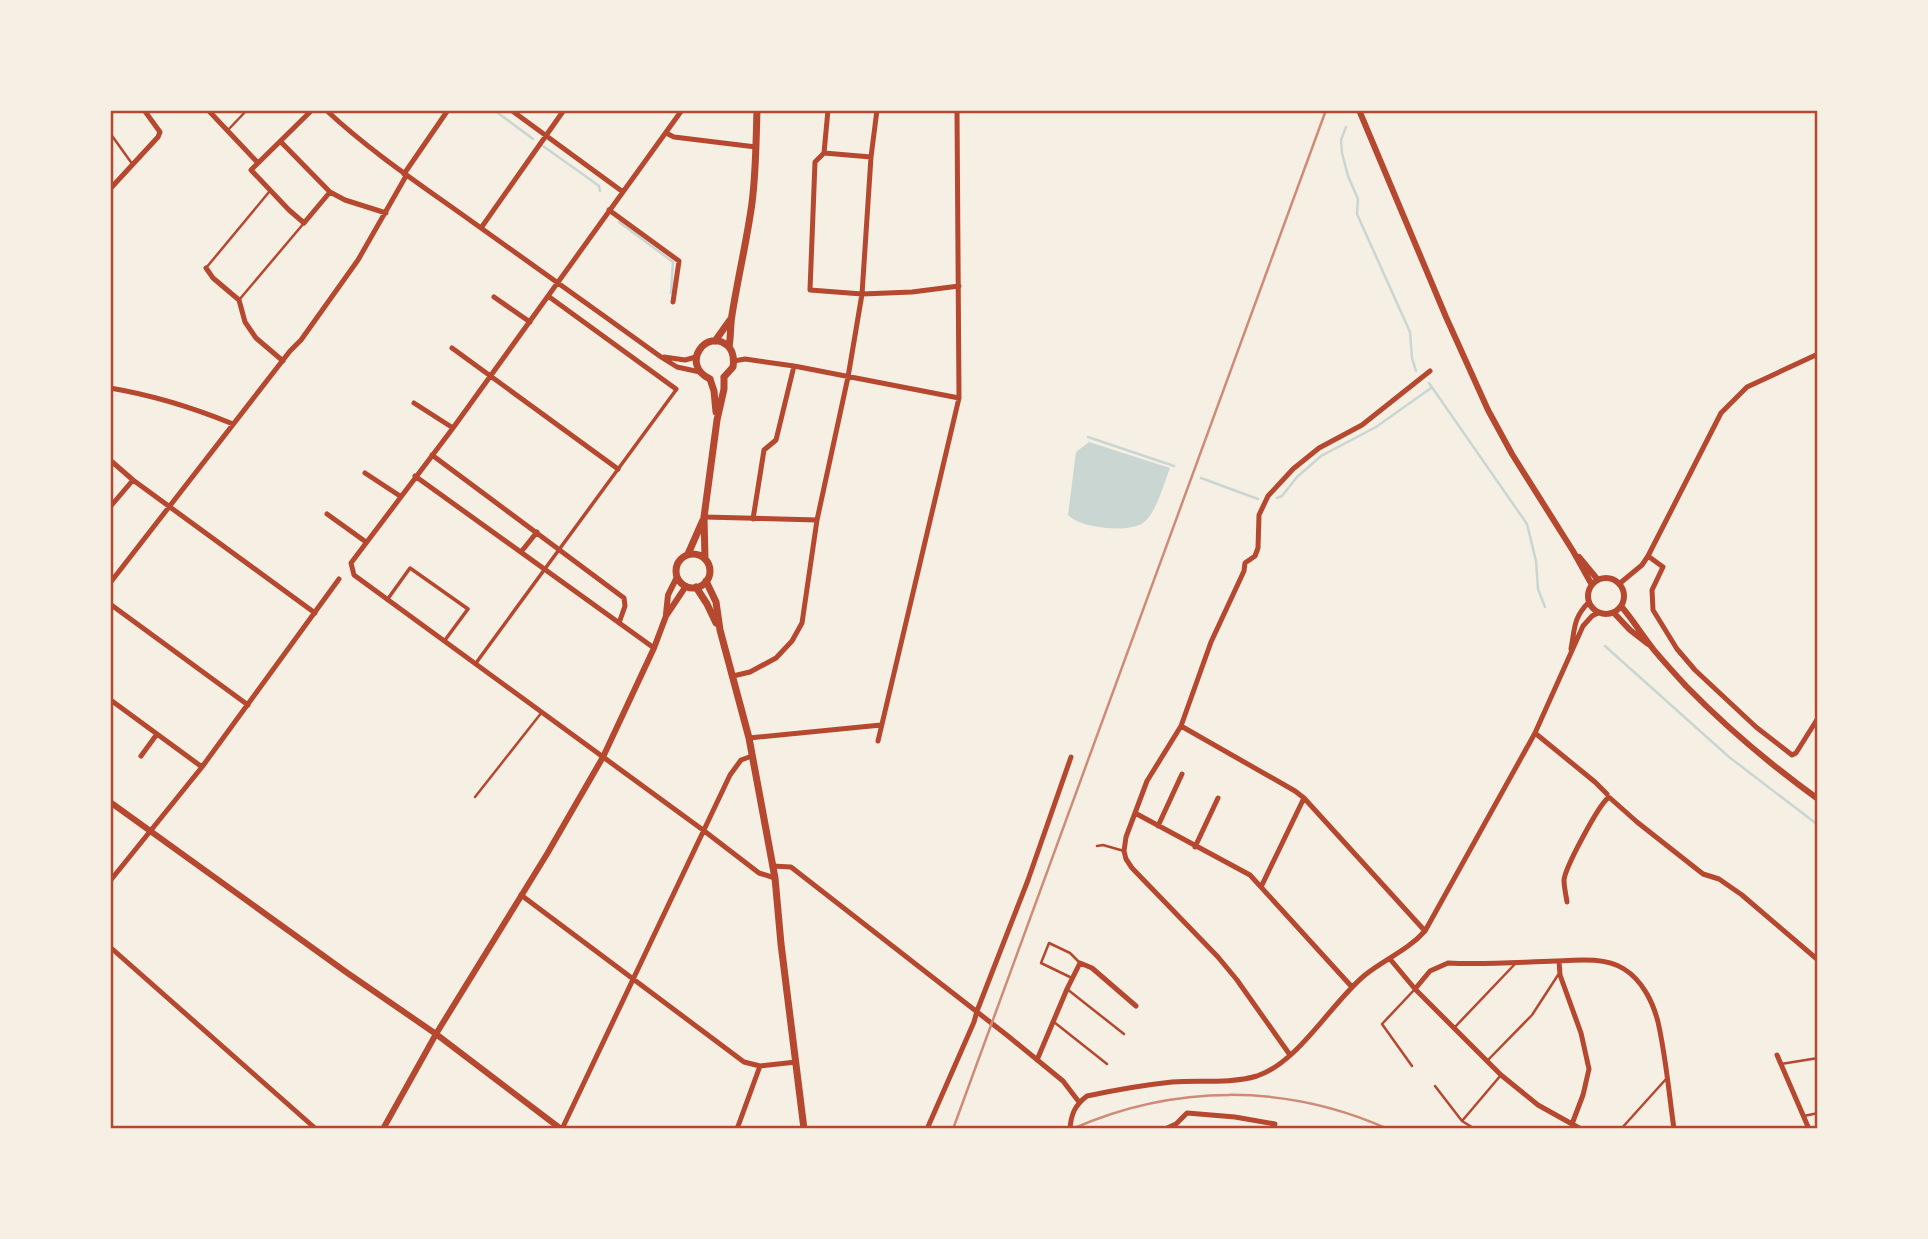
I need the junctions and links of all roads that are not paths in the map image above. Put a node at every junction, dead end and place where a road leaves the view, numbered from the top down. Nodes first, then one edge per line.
1 (144, 110) edge
2 (208, 110) edge
3 (247, 110) edge
4 (312, 110) edge
5 (448, 110) edge
6 (511, 110) edge
7 (564, 110) edge
8 (757, 110) edge
9 (828, 110) edge
10 (877, 110) edge
11 (957, 110) edge
12 (1359, 110) edge
13 (327, 111) edge
14 (680, 111) edge
15 (227, 131) junction
16 (666, 133) junction
17 (110, 134) edge
18 (545, 135) junction
19 (281, 142) junction
20 (756, 147) junction
21 (824, 153) junction
22 (871, 157) junction
23 (258, 163) junction
24 (133, 165) junction
25 (405, 175) junction
26 (110, 189) edge
27 (271, 190) junction
28 (330, 192) junction
29 (623, 192) junction
30 (609, 210) junction
31 (386, 213) junction
32 (304, 223) junction
33 (481, 228) junction
34 (206, 268) joint
35 (557, 281) junction
36 (959, 286) junction
37 (862, 294) junction
38 (548, 296) junction
39 (494, 297) dead end
40 (239, 300) junction
41 (673, 302) dead end
42 (731, 320) junction
43 (530, 321) junction
44 (715, 341) junction
45 (729, 347) junction
46 (452, 348) dead end
47 (1817, 355) edge
48 (661, 357) junction
49 (696, 357) junction
50 (283, 361) junction
51 (734, 361) junction
52 (794, 366) junction
53 (700, 372) junction
54 (1430, 372) dead end
55 (490, 376) junction
56 (724, 377) junction
57 (848, 377) junction
58 (710, 379) junction
59 (110, 388) edge
60 (676, 389) joint
61 (959, 398) junction
62 (414, 403) dead end
63 (717, 420) junction
64 (233, 424) junction
65 (453, 428) junction
66 (432, 455) junction
67 (110, 460) edge
68 (618, 469) junction
69 (365, 473) dead end
70 (415, 476) junction
71 (133, 480) junction
72 (400, 496) junction
73 (110, 506) edge
74 (169, 506) junction
75 (327, 514) dead end
76 (704, 517) junction
77 (753, 520) junction
78 (817, 520) junction
79 (537, 532) junction
80 (366, 542) junction
81 (560, 549) junction
82 (1573, 551) junction
83 (522, 552) junction
84 (688, 554) junction
85 (1648, 556) junction
86 (705, 559) junction
87 (545, 569) junction
88 (677, 577) junction
89 (339, 579) dead end
90 (706, 580) junction
91 (1598, 580) junction
92 (110, 583) edge
93 (1619, 584) junction
94 (1592, 585) junction
95 (686, 586) junction
96 (696, 587) junction
97 (387, 600) junction
98 (1589, 602) junction
99 (110, 604) edge
100 (1621, 606) junction
101 (1614, 612) junction
102 (314, 613) junction
103 (1598, 613) junction
104 (666, 616) junction
105 (619, 623) junction
106 (720, 630) junction
107 (444, 642) junction
108 (654, 648) junction
109 (1652, 648) junction
110 (1570, 652) junction
111 (475, 665) junction
112 (733, 676) junction
113 (112, 701) edge
114 (248, 705) junction
115 (541, 712) junction
116 (1818, 718) edge
117 (881, 725) junction
118 (1181, 726) junction
119 (1535, 733) junction
120 (157, 734) junction
121 (749, 738) junction
122 (878, 741) dead end
123 (141, 756) dead end
124 (752, 756) junction
125 (603, 757) junction
126 (1071, 757) dead end
127 (202, 767) junction
128 (1182, 774) dead end
129 (475, 797) dead end
130 (1608, 797) junction
131 (1217, 798) dead end
132 (1304, 798) junction
133 (1818, 799) edge
134 (110, 802) edge
135 (1135, 813) junction
136 (1158, 826) junction
137 (703, 830) junction
138 (151, 832) junction
139 (1097, 846) dead end
140 (1195, 847) junction
141 (1124, 851) junction
142 (772, 866) junction
143 (775, 878) junction
144 (110, 881) edge
145 (1261, 887) junction
146 (521, 895) junction
147 (1567, 902) dead end
148 (1425, 931) junction
149 (110, 947) edge
150 (1390, 959) junction
151 (1818, 960) edge
152 (1516, 961) junction
153 (1559, 961) junction
154 (1080, 963) junction
155 (1560, 973) junction
156 (1072, 978) junction
157 (633, 980) junction
158 (1352, 987) junction
159 (1067, 989) junction
160 (1415, 989) junction
161 (1136, 1006) dead end
162 (977, 1011) junction
163 (1054, 1022) junction
164 (1454, 1028) junction
165 (436, 1034) junction
166 (1124, 1034) dead end
167 (1290, 1055) junction
168 (1777, 1055) dead end
169 (1818, 1059) edge
170 (1037, 1060) junction
171 (796, 1062) junction
172 (1487, 1062) junction
173 (1107, 1064) dead end
174 (1781, 1064) junction
175 (760, 1066) junction
176 (1412, 1066) dead end
177 (1501, 1075) junction
178 (1667, 1079) junction
179 (1435, 1086) dead end
180 (1079, 1102) junction
181 (1818, 1113) edge
182 (1804, 1116) junction
183 (1462, 1121) junction
184 (1275, 1124) dead end
185 (1572, 1124) junction
186 (316, 1129) edge
187 (383, 1129) edge
188 (561, 1129) edge
189 (737, 1129) edge
190 (804, 1129) edge
191 (926, 1129) edge
192 (1070, 1129) edge
193 (1165, 1129) edge
194 (1475, 1129) edge
195 (1581, 1129) edge
196 (1621, 1129) edge
197 (1674, 1129) edge
198 (1809, 1129) edge

1 - 24 street
2 - 15 street
3 - 15 lane
4 - 19 street
5 - 25 street
6 - 18 street
7 - 18 street
8 - 20 main road
9 - 21 street
10 - 22 street
11 - 36 street
12 - 82 street
13 - 25 street
14 - 16 street
15 - 23 street
16 - 20 street
16 - 29 street
17 - 24 lane
18 - 29 street
18 - 33 street
19 - 23 street
19 - 28 street
20 - 42 main road
21 - 22 street
21 - 37 street
22 - 37 street
23 - 27 street
24 - 26 street
25 - 31 street
25 - 33 street
27 - 32 street
27 - 34 lane
28 - 31 street
28 - 32 street
29 - 30 street
30 - 35 street
30 - 41 street
31 - 50 street
32 - 40 lane
33 - 35 street
34 - 40 street
35 - 38 street
35 - 48 street
36 - 37 street
36 - 61 street
37 - 57 street
38 - 43 street
38 - 60 street
39 - 43 street
40 - 50 street
42 - 44 main road
42 - 45 main road
43 - 55 street
44 - 45 main road
44 - 49 main road
45 - 51 main road
46 - 55 street
47 - 85 street
48 - 49 street
48 - 53 street
49 - 53 main road
50 - 64 street
51 - 52 street
51 - 56 main road
52 - 57 street
52 - 77 street
53 - 58 main road
54 - 118 street
55 - 65 street
55 - 68 street
56 - 58 main road
56 - 63 main road
57 - 61 street
57 - 78 street
58 - 63 main road
59 - 64 street
60 - 68 street
61 - 117 street
62 - 65 street
63 - 76 main road
64 - 74 street
65 - 66 street
66 - 70 street
66 - 79 street
67 - 71 street
68 - 81 street
69 - 72 street
70 - 72 street
70 - 83 street
71 - 73 street
71 - 74 street
72 - 80 street
74 - 92 street
74 - 102 street
75 - 80 street
76 - 77 street
76 - 84 main road
76 - 86 main road
77 - 78 street
78 - 112 street
79 - 81 street
79 - 83 street
80 - 97 street
81 - 87 street
81 - 105 street
82 - 91 street
82 - 94 street
83 - 87 street
84 - 86 main road
84 - 88 main road
85 - 93 street
85 - 116 street
86 - 90 main road
87 - 105 street
87 - 111 street
88 - 95 main road
88 - 104 street
89 - 102 street
90 - 96 main road
90 - 106 main road
91 - 93 street
91 - 94 street
93 - 100 street
94 - 98 street
95 - 96 main road
95 - 104 street
96 - 106 main road
97 - 107 street
97 - 107 street
98 - 103 street
98 - 110 street
99 - 114 street
100 - 101 street
100 - 109 street
101 - 103 street
101 - 109 street
102 - 114 street
103 - 110 street
104 - 108 street
105 - 108 street
106 - 112 main road
107 - 111 street
108 - 125 street
109 - 133 street
110 - 119 street
111 - 115 street
112 - 121 main road
113 - 120 street
114 - 127 street
115 - 125 street
115 - 129 lane
117 - 121 street
117 - 122 street
118 - 132 street
118 - 135 street
119 - 130 street
119 - 148 street
120 - 123 street
120 - 127 street
121 - 124 main road
124 - 137 street
124 - 142 main road
125 - 137 street
125 - 146 street
126 - 162 street
127 - 138 street
128 - 136 street
130 - 147 street
130 - 151 street
131 - 140 street
132 - 145 street
132 - 148 street
134 - 138 street
135 - 136 street
135 - 141 street
136 - 140 street
137 - 143 street
137 - 157 street
138 - 144 street
138 - 165 street
139 - 141 lane
140 - 145 street
141 - 167 street
142 - 143 main road
142 - 162 street
143 - 171 main road
145 - 158 street
146 - 157 street
146 - 165 street
148 - 150 street
149 - 186 street
150 - 158 street
150 - 160 street
152 - 153 street
152 - 160 street
152 - 164 lane
153 - 155 street
153 - 178 street
154 - 156 street
154 - 156 lane
154 - 161 street
155 - 172 lane
155 - 185 street
156 - 159 street
157 - 175 street
157 - 188 street
158 - 167 street
159 - 163 street
159 - 166 lane
160 - 164 street
160 - 176 lane
162 - 170 street
162 - 191 street
163 - 170 street
163 - 173 lane
164 - 172 street
165 - 187 street
165 - 188 street
167 - 180 street
168 - 174 street
169 - 174 lane
170 - 180 street
171 - 175 street
171 - 190 main road
172 - 177 street
174 - 182 street
175 - 189 street
177 - 183 lane
177 - 185 street
178 - 196 lane
178 - 197 street
179 - 183 lane
180 - 192 street
181 - 182 lane
182 - 198 street
183 - 194 lane
184 - 193 street
185 - 195 street

